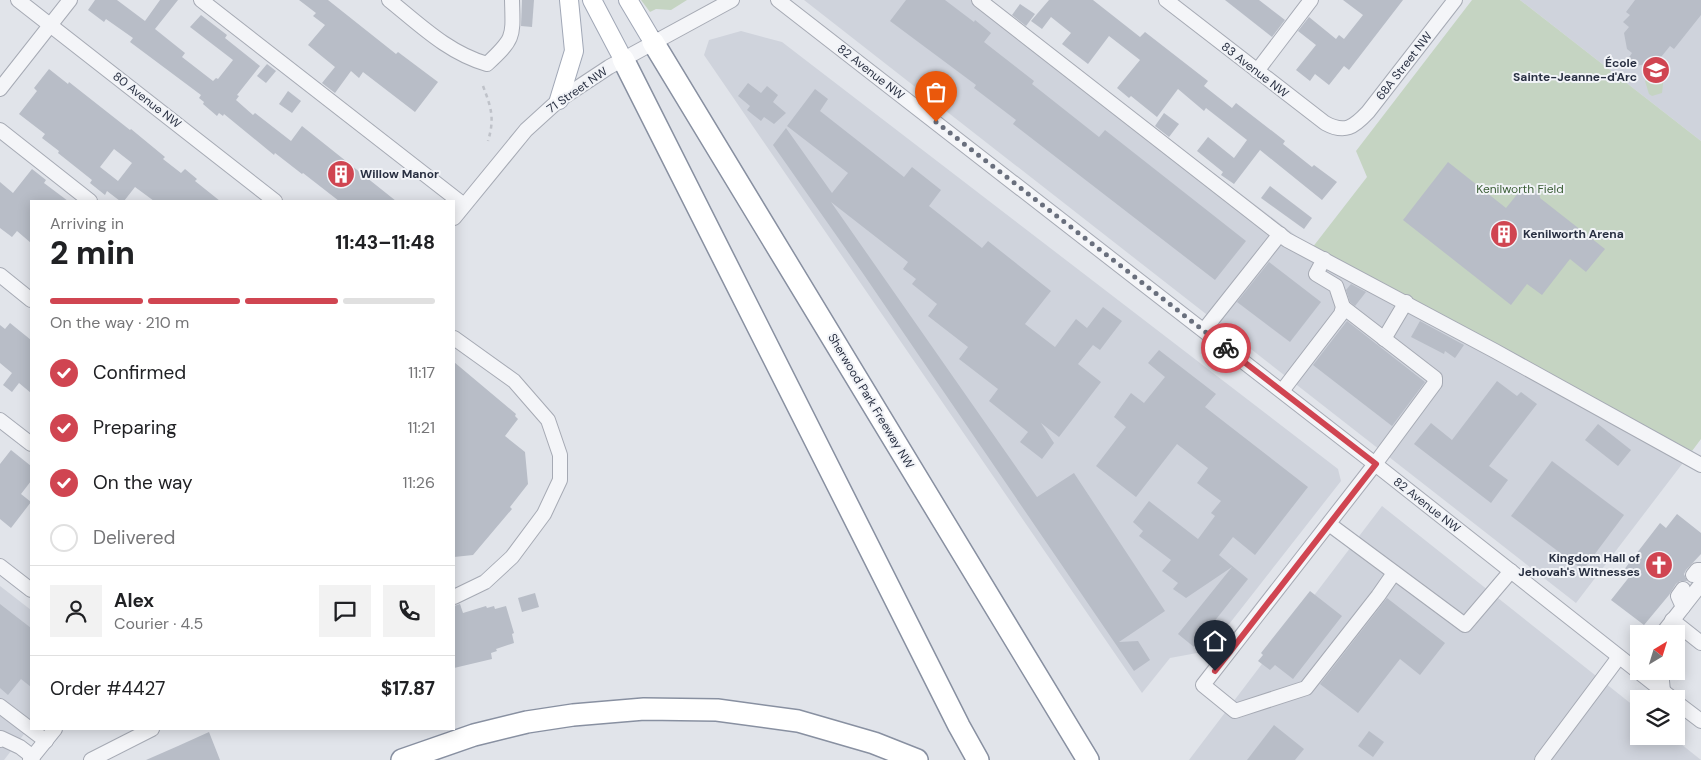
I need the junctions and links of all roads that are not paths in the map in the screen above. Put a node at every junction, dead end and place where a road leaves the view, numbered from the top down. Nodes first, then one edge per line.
1 (18, 0) edge
2 (70, 0) edge
3 (202, 0) edge
4 (389, 0) edge
5 (512, 0) edge
6 (569, 0) edge
7 (592, 0) edge
8 (628, 0) edge
9 (732, 0) edge
10 (778, 0) edge
11 (979, 0) edge
12 (1166, 0) edge
13 (1311, 0) edge
14 (1455, 0) edge
15 (50, 25) junction
16 (653, 42) junction
17 (623, 59) junction
18 (1257, 71) junction
19 (0, 89) edge
20 (559, 100) junction
21 (1349, 128) joint
22 (0, 130) edge
23 (89, 200) edge
24 (274, 200) edge
25 (464, 205) junction
26 (455, 217) edge
27 (1280, 234) junction
28 (1324, 258) junction
29 (0, 275) edge
30 (30, 299) edge
31 (1406, 302) junction
32 (1342, 307) junction
33 (1204, 330) junction
34 (1384, 338) junction
35 (455, 339) edge
36 (1282, 391) junction
37 (0, 420) edge
38 (30, 443) edge
39 (1376, 464) junction
40 (1701, 465) edge
41 (1329, 524) junction
42 (0, 566) edge
43 (1511, 571) junction
44 (1394, 573) junction
45 (1699, 582) edge
46 (30, 589) edge
47 (1683, 589) dead end
48 (455, 596) edge
49 (1683, 607) junction
50 (1672, 620) junction
51 (1668, 625) edge
52 (1701, 643) edge
53 (1619, 657) junction
54 (1662, 690) edge
55 (0, 706) edge
56 (1685, 709) edge
57 (1701, 721) edge
58 (30, 729) edge
59 (32, 730) edge
60 (54, 730) edge
61 (150, 730) edge
62 (0, 740) edge
63 (46, 741) junction
64 (32, 759) edge
65 (91, 760) edge
66 (402, 760) edge
67 (917, 760) edge
68 (978, 760) edge
69 (1088, 760) edge
70 (1542, 760) edge

1 - 15 street, 80 Avenue NW
2 - 15 street
3 - 25 street
4 - 5 street
6 - 20 main road
7 - 17 main road
8 - 16 main road
9 - 16 street, 71 Street NW
10 - 33 street, 82 Avenue NW
11 - 27 street
12 - 18 street, 83 Avenue NW
13 - 18 street
14 - 21 street, 68A Street NW
15 - 19 street
15 - 24 street, 80 Avenue NW
16 - 17 street, 71 Street NW
16 - 69 highway, Sherwood Park Freeway NW
17 - 20 street, 71 Street NW
17 - 68 highway
18 - 21 street, 83 Avenue NW
20 - 25 street, 71 Street NW
22 - 23 street
25 - 26 street, 71 Street NW
27 - 28 street
27 - 33 street
28 - 31 street
28 - 32 street
29 - 30 street
31 - 34 street
31 - 40 street
32 - 34 street
32 - 36 street
33 - 36 street, 82 Avenue NW
34 - 39 street
35 - 48 street
36 - 39 street, 82 Avenue NW
37 - 38 street
39 - 41 street
39 - 43 street, 82 Avenue NW
41 - 44 street
41 - 44 street
42 - 46 street
43 - 44 street
43 - 53 street, 82 Avenue NW
45 - 49 street
47 - 49 street
49 - 50 street
50 - 51 street
50 - 52 street
53 - 54 street, 82 Avenue NW
53 - 70 street
55 - 58 street
56 - 57 street
59 - 63 street
60 - 63 street
61 - 65 street
62 - 64 street
63 - 64 street
66 - 67 highway

